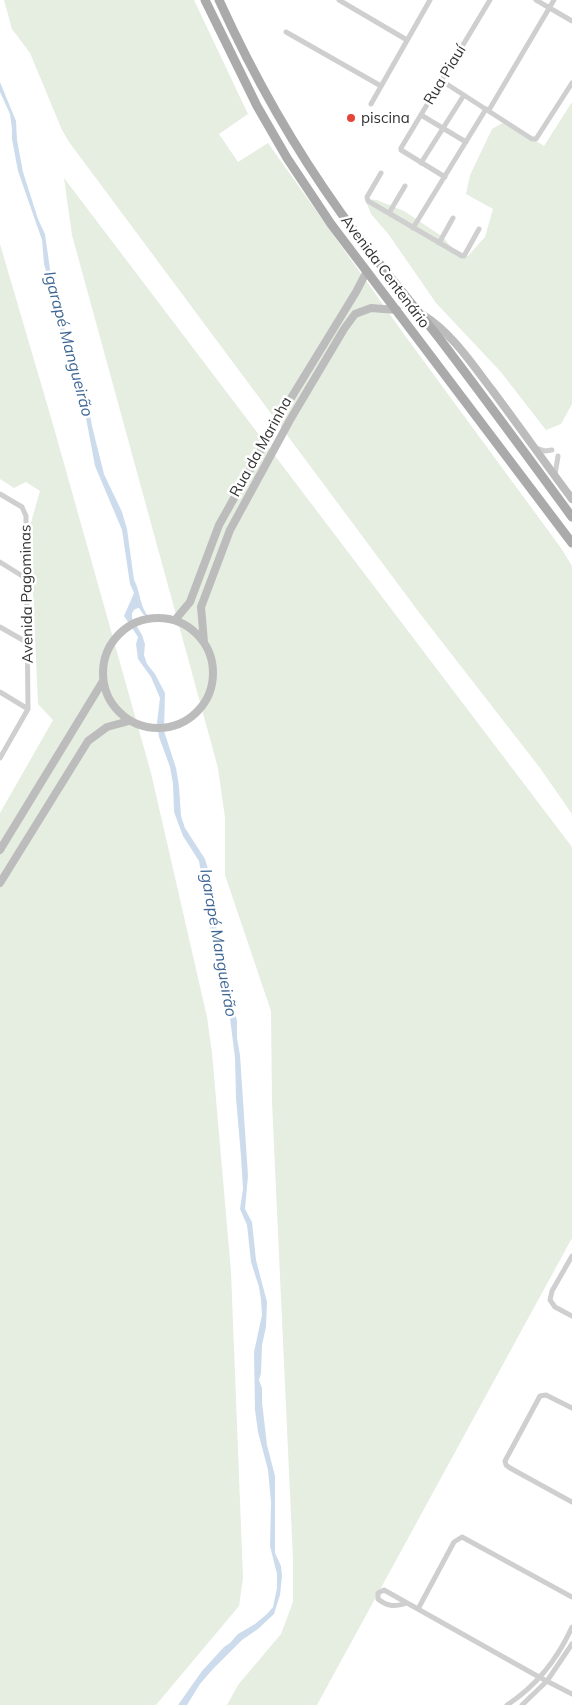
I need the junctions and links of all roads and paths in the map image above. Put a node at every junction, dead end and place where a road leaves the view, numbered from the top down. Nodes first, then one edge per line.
1 (205, 0) edge
2 (219, 0) edge
3 (339, 0) edge
4 (430, 0) edge
5 (490, 0) edge
6 (536, 0) edge
7 (554, 0) edge
8 (550, 8) junction
9 (572, 20) edge
10 (286, 32) dead end
11 (407, 40) junction
12 (442, 81) junction
13 (572, 83) edge
14 (381, 86) junction
15 (464, 95) junction
16 (371, 104) dead end
17 (487, 110) junction
18 (421, 115) junction
19 (443, 128) junction
20 (466, 142) junction
21 (421, 163) junction
22 (381, 173) dead end
23 (445, 176) junction
24 (405, 186) dead end
25 (389, 214) junction
26 (453, 218) dead end
27 (413, 228) junction
28 (479, 229) dead end
29 (439, 243) junction
30 (367, 271) junction
31 (397, 310) junction
32 (415, 310) junction
33 (535, 448) junction
34 (552, 450) dead end
35 (558, 456) dead end
36 (555, 475) junction
37 (0, 494) edge
38 (572, 499) edge
39 (572, 517) edge
40 (572, 543) edge
41 (0, 562) edge
42 (27, 579) junction
43 (175, 620) junction
44 (0, 627) edge
45 (204, 642) junction
46 (28, 643) junction
47 (103, 681) junction
48 (0, 692) edge
49 (28, 709) junction
50 (129, 721) junction
51 (0, 756) edge
52 (0, 850) edge
53 (0, 883) edge
54 (572, 1256) edge
55 (572, 1316) edge
56 (572, 1408) edge
57 (572, 1502) edge
58 (572, 1598) edge
59 (407, 1603) junction
60 (418, 1609) junction
61 (572, 1627) edge
62 (572, 1644) edge
63 (539, 1677) junction
64 (547, 1681) junction
65 (572, 1694) edge
66 (507, 1705) edge
67 (522, 1705) edge

1 - 30 main road, Avenida Centenário
2 - 32 main road, Avenida Centenário
3 - 11 street
4 - 11 street
5 - 12 street, Rua Piauí
6 - 8 street
7 - 8 street
8 - 9 street
8 - 17 street
10 - 14 street
11 - 14 street
12 - 15 street
12 - 18 street, Rua Piauí
13 - 17 street
14 - 16 street
15 - 17 street
15 - 19 street
17 - 20 street
18 - 19 street
18 - 21 street, Rua Piauí
19 - 20 street
19 - 21 street
20 - 23 street
21 - 23 street
22 - 25 street
23 - 27 street
24 - 25 street
25 - 27 street
26 - 29 street
27 - 29 street
28 - 29 street
30 - 31 main road, Avenida Centenário
30 - 43 main road, Rua da Marinha
31 - 40 main road, Avenida Centenário
31 - 45 main road, Rua da Marinha
32 - 33 main road
32 - 39 main road, Avenida Centenário
33 - 34 street
33 - 36 main road
35 - 36 street
36 - 38 main road
37 - 42 street, Avenida Pagominas
41 - 42 street
42 - 46 street, Avenida Pagominas
43 - 45 main road
43 - 47 main road
44 - 46 street
45 - 50 main road
46 - 49 street, Avenida Pagominas
47 - 50 main road
47 - 52 main road
48 - 49 street
49 - 51 street
50 - 53 main road
54 - 55 street
56 - 57 street
58 - 60 street
59 - 59 street
59 - 60 street
60 - 63 street
61 - 63 street
62 - 64 street
63 - 64 street
63 - 66 street
64 - 65 street
64 - 67 street

